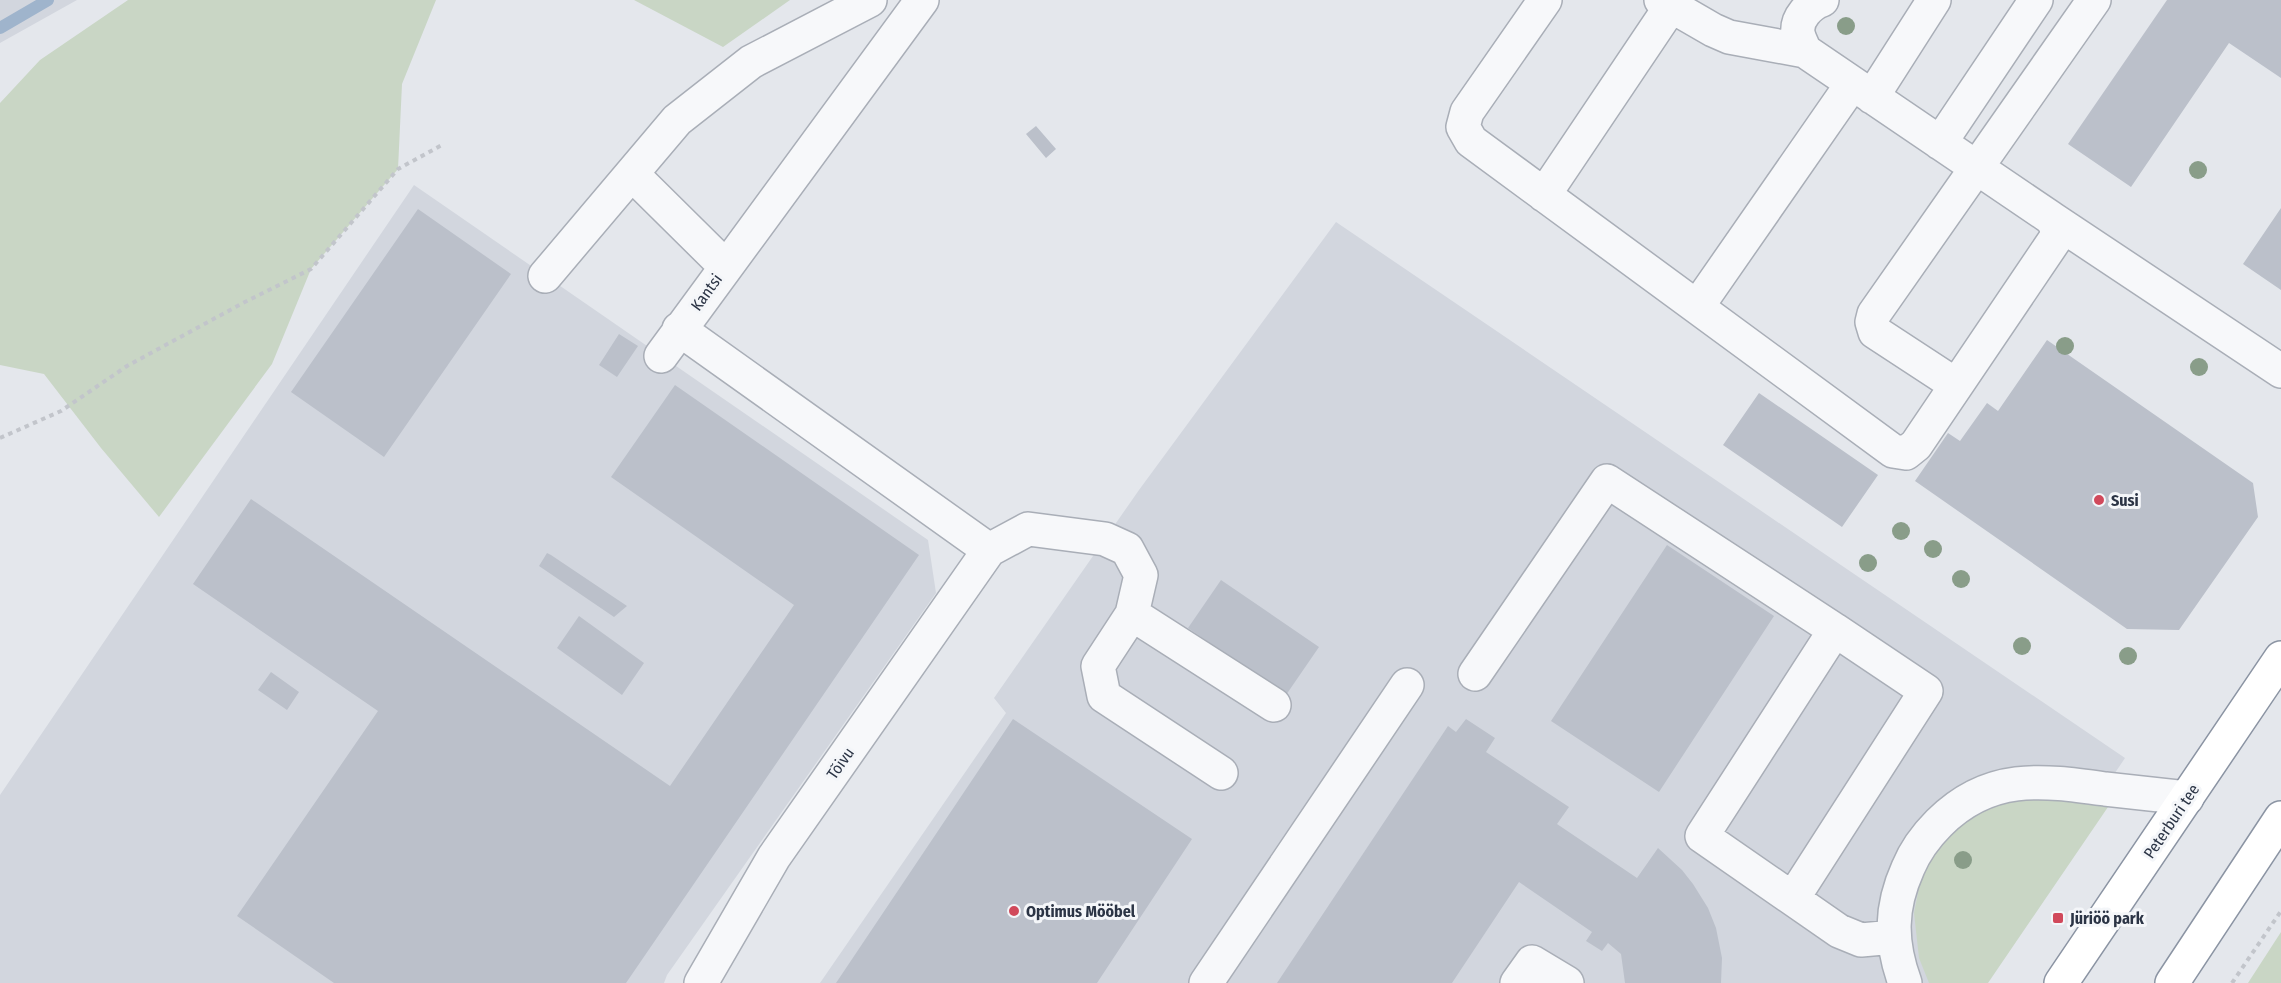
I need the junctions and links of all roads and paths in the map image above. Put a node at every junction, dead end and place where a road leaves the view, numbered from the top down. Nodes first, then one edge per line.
1 (870, 0) edge
2 (922, 0) edge
3 (1545, 0) edge
4 (1822, 0) edge
5 (1934, 0) edge
6 (2036, 0) edge
7 (2094, 0) edge
8 (1666, 3) edge
9 (1805, 51) junction
10 (1862, 90) junction
11 (1940, 143) junction
12 (442, 145) dead end
13 (1976, 168) junction
14 (632, 174) junction
15 (1544, 195) junction
16 (2051, 218) junction
17 (725, 266) junction
18 (545, 276) dead end
19 (1697, 308) junction
20 (680, 329) junction
21 (661, 356) dead end
22 (2281, 371) edge
23 (1956, 385) junction
24 (0, 438) edge
25 (989, 550) junction
26 (1132, 614) junction
27 (1835, 630) junction
28 (2281, 658) edge
29 (1475, 674) dead end
30 (1407, 685) dead end
31 (1274, 705) dead end
32 (1221, 773) dead end
33 (2187, 798) junction
34 (2281, 818) edge
35 (1792, 898) junction
36 (2281, 911) edge
37 (1894, 937) junction
38 (701, 983) edge
39 (1206, 983) edge
40 (1517, 983) edge
41 (1567, 983) edge
42 (1905, 983) edge
43 (2061, 983) edge
44 (2172, 983) edge
45 (2232, 983) edge

1 - 14 street
2 - 17 street
3 - 15 street
4 - 9 street
5 - 10 street
6 - 11 street
7 - 13 street
8 - 9 street
8 - 15 street
9 - 10 street
10 - 11 street
10 - 19 street
11 - 13 street
12 - 24 path
13 - 16 street
13 - 23 street
14 - 17 street, Kantsi
14 - 18 street
15 - 19 street
16 - 22 street
16 - 23 street
17 - 20 street, Kantsi
19 - 23 street
20 - 21 street, Kantsi
20 - 25 street
25 - 26 street
25 - 38 street, Tõivu
26 - 31 street
26 - 32 street
27 - 29 street
27 - 35 street
27 - 35 street
28 - 33 highway, Peterburi tee
30 - 39 street
33 - 37 street
33 - 43 highway, Peterburi tee
34 - 44 highway
35 - 37 street
36 - 45 path
37 - 42 street
40 - 41 street

